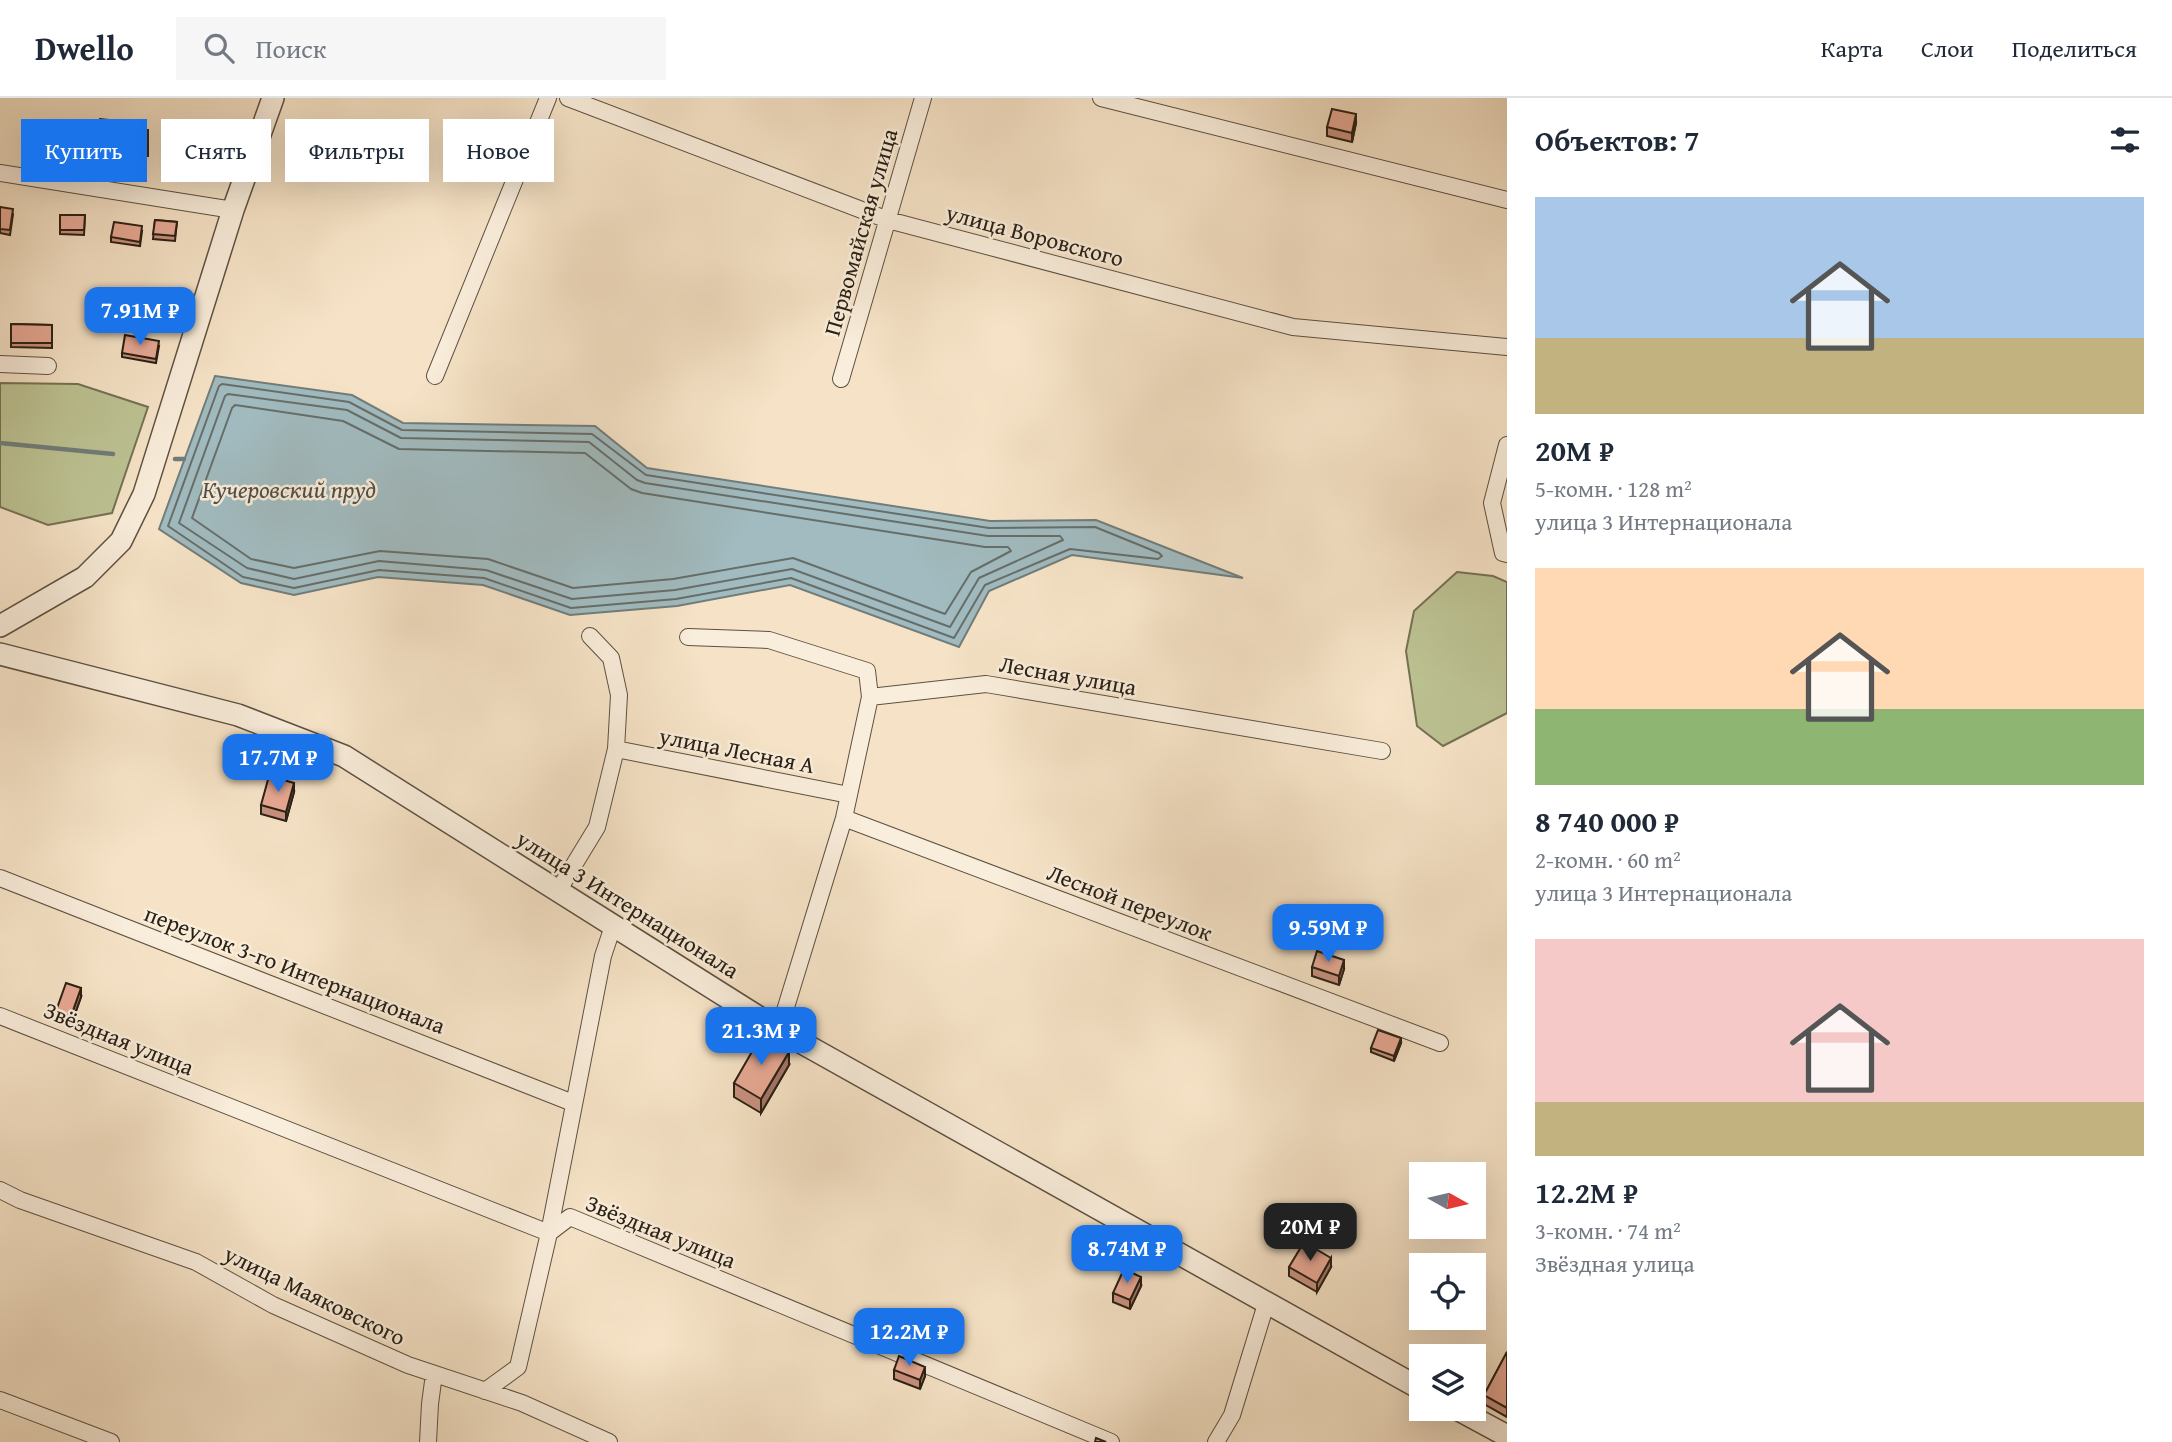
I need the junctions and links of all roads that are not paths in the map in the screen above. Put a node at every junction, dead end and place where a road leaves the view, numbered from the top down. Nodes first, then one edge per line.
1 (273, 98) edge
2 (548, 98) edge
3 (568, 98) edge
4 (923, 98) edge
5 (1101, 98) edge
6 (0, 173) edge
7 (1507, 201) edge
8 (233, 210) junction
9 (888, 220) junction
10 (1507, 347) edge
11 (0, 364) edge
12 (48, 366) dead end
13 (435, 376) dead end
14 (841, 379) dead end
15 (1507, 445) edge
16 (1507, 554) edge
17 (0, 625) edge
18 (590, 636) dead end
19 (688, 637) dead end
20 (0, 654) edge
21 (870, 697) junction
22 (616, 749) junction
23 (1382, 751) dead end
24 (849, 795) junction
25 (844, 818) junction
26 (0, 878) edge
27 (558, 891) junction
28 (613, 926) junction
29 (0, 1016) edge
30 (779, 1030) junction
31 (1440, 1043) dead end
32 (573, 1103) junction
33 (0, 1190) edge
34 (549, 1233) junction
35 (1266, 1304) junction
36 (434, 1374) junction
37 (1409, 1382) edge
38 (485, 1391) junction
39 (0, 1400) edge
40 (1479, 1421) edge
41 (1507, 1436) edge
42 (111, 1442) edge
43 (428, 1442) edge
44 (609, 1442) edge
45 (1111, 1442) edge
46 (1216, 1442) edge

1 - 8 street
2 - 13 street
3 - 9 street, улица Воровского
4 - 9 street, Первомайская улица
5 - 7 street
6 - 8 street
8 - 17 street
9 - 10 street, улица Воровского
9 - 14 street, Первомайская улица
11 - 12 street
15 - 16 street
18 - 22 street
19 - 21 street
20 - 27 street, улица 3 Интернационала
21 - 23 street, Лесная улица
21 - 24 street
22 - 24 street, улица Лесная А
22 - 27 street
24 - 25 street
25 - 30 street
25 - 31 street, Лесной переулок
26 - 32 street, переулок 3-го Интернационала
27 - 28 street, улица 3 Интернационала
28 - 30 street, улица 3 Интернационала
28 - 32 street
29 - 34 street, Звёздная улица
30 - 35 street, улица 3 Интернационала
32 - 34 street
33 - 36 street, улица Маяковского
34 - 38 street
34 - 45 street, Звёздная улица
35 - 37 street, улица 3 Интернационала
35 - 46 street
36 - 38 street, улица Маяковского
36 - 43 street
38 - 44 street, улица Маяковского
39 - 42 street
40 - 41 street

